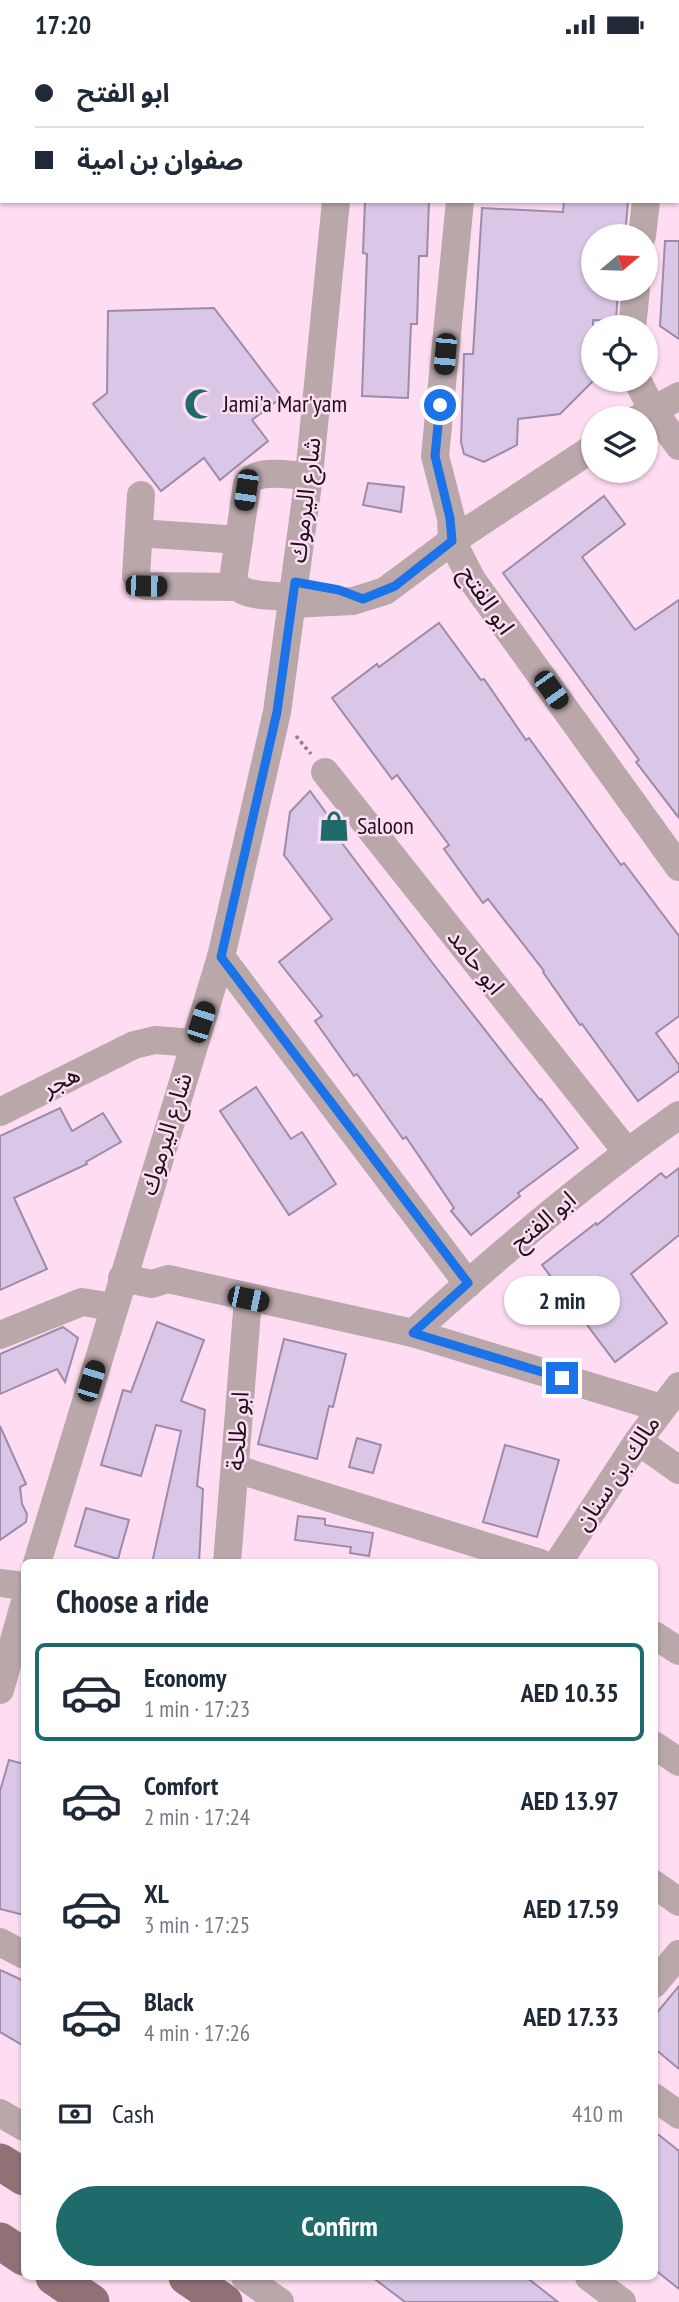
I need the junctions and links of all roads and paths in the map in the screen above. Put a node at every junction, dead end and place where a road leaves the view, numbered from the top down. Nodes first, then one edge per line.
1 (336, 203) edge
2 (460, 203) edge
3 (646, 203) edge
4 (643, 224) edge
5 (679, 396) edge
6 (658, 407) edge
7 (658, 426) edge
8 (679, 446) edge
9 (581, 456) edge
10 (309, 476) junction
11 (141, 495) dead end
12 (139, 533) junction
13 (239, 540) junction
14 (452, 541) junction
15 (236, 587) junction
16 (293, 594) junction
17 (277, 712) junction
18 (325, 772) joint
19 (679, 867) edge
20 (221, 957) junction
21 (194, 1043) junction
22 (124, 1051) junction
23 (186, 1070) junction
24 (0, 1112) edge
25 (679, 1115) edge
26 (627, 1151) junction
27 (126, 1267) junction
28 (468, 1283) junction
29 (248, 1299) junction
30 (110, 1318) junction
31 (413, 1333) junction
32 (0, 1335) edge
33 (679, 1386) edge
34 (661, 1408) junction
35 (639, 1441) junction
36 (236, 1469) junction
37 (679, 1469) edge
38 (38, 1559) edge
39 (227, 1559) edge
40 (527, 1559) edge
41 (561, 1559) edge
42 (0, 1583) edge
43 (18, 1601) edge
44 (658, 1638) edge
45 (679, 1651) edge
46 (11, 1673) edge
47 (658, 1748) edge
48 (679, 1762) edge
49 (658, 1887) edge
50 (679, 1902) edge
51 (0, 1942) edge
52 (21, 1953) edge
53 (679, 1954) edge
54 (658, 1979) edge
55 (658, 2100) edge
56 (0, 2113) edge
57 (679, 2115) edge
58 (21, 2125) edge
59 (0, 2162) edge
60 (21, 2175) edge
61 (0, 2241) edge
62 (21, 2255) edge
63 (58, 2280) edge
64 (249, 2280) edge
65 (593, 2280) edge
66 (91, 2302) edge
67 (280, 2302) edge
68 (622, 2302) edge

1 - 10 street, شارع اليرموك
2 - 14 street, ابو الفتح
3 - 4 street
5 - 6 street
7 - 8 street
9 - 14 street
10 - 13 street
10 - 16 street, شارع اليرموك
11 - 12 street
12 - 13 street
12 - 15 street
13 - 15 street
14 - 16 street
14 - 19 street, ابو الفتح
15 - 16 street
16 - 17 street, شارع اليرموك
17 - 18 path
17 - 20 street, شارع اليرموك
18 - 26 street, ابو حامد
20 - 21 street, شارع اليرموك
20 - 28 street
21 - 22 street, هجر
21 - 23 street, شارع اليرموك
22 - 23 street
22 - 24 street, هجر
23 - 27 street, شارع اليرموك
25 - 26 street, ابو الفتح
26 - 28 street, ابو الفتح
27 - 29 street
27 - 30 street, شارع اليرموك
28 - 31 street, ابو الفتح
29 - 31 street
29 - 36 street, ابو طلحة
30 - 32 street
30 - 38 street, شارع اليرموك
31 - 34 street
33 - 34 street, مالك بن سنان
34 - 35 street, مالك بن سنان
35 - 37 street
35 - 41 street, مالك بن سنان
36 - 39 street, ابو طلحة
36 - 40 street
42 - 43 street
43 - 46 street
44 - 45 street
47 - 48 street
49 - 50 street
51 - 52 street
53 - 54 street
55 - 57 street
56 - 58 street
59 - 60 main road
61 - 62 main road
63 - 66 main road
64 - 67 street
65 - 68 street

